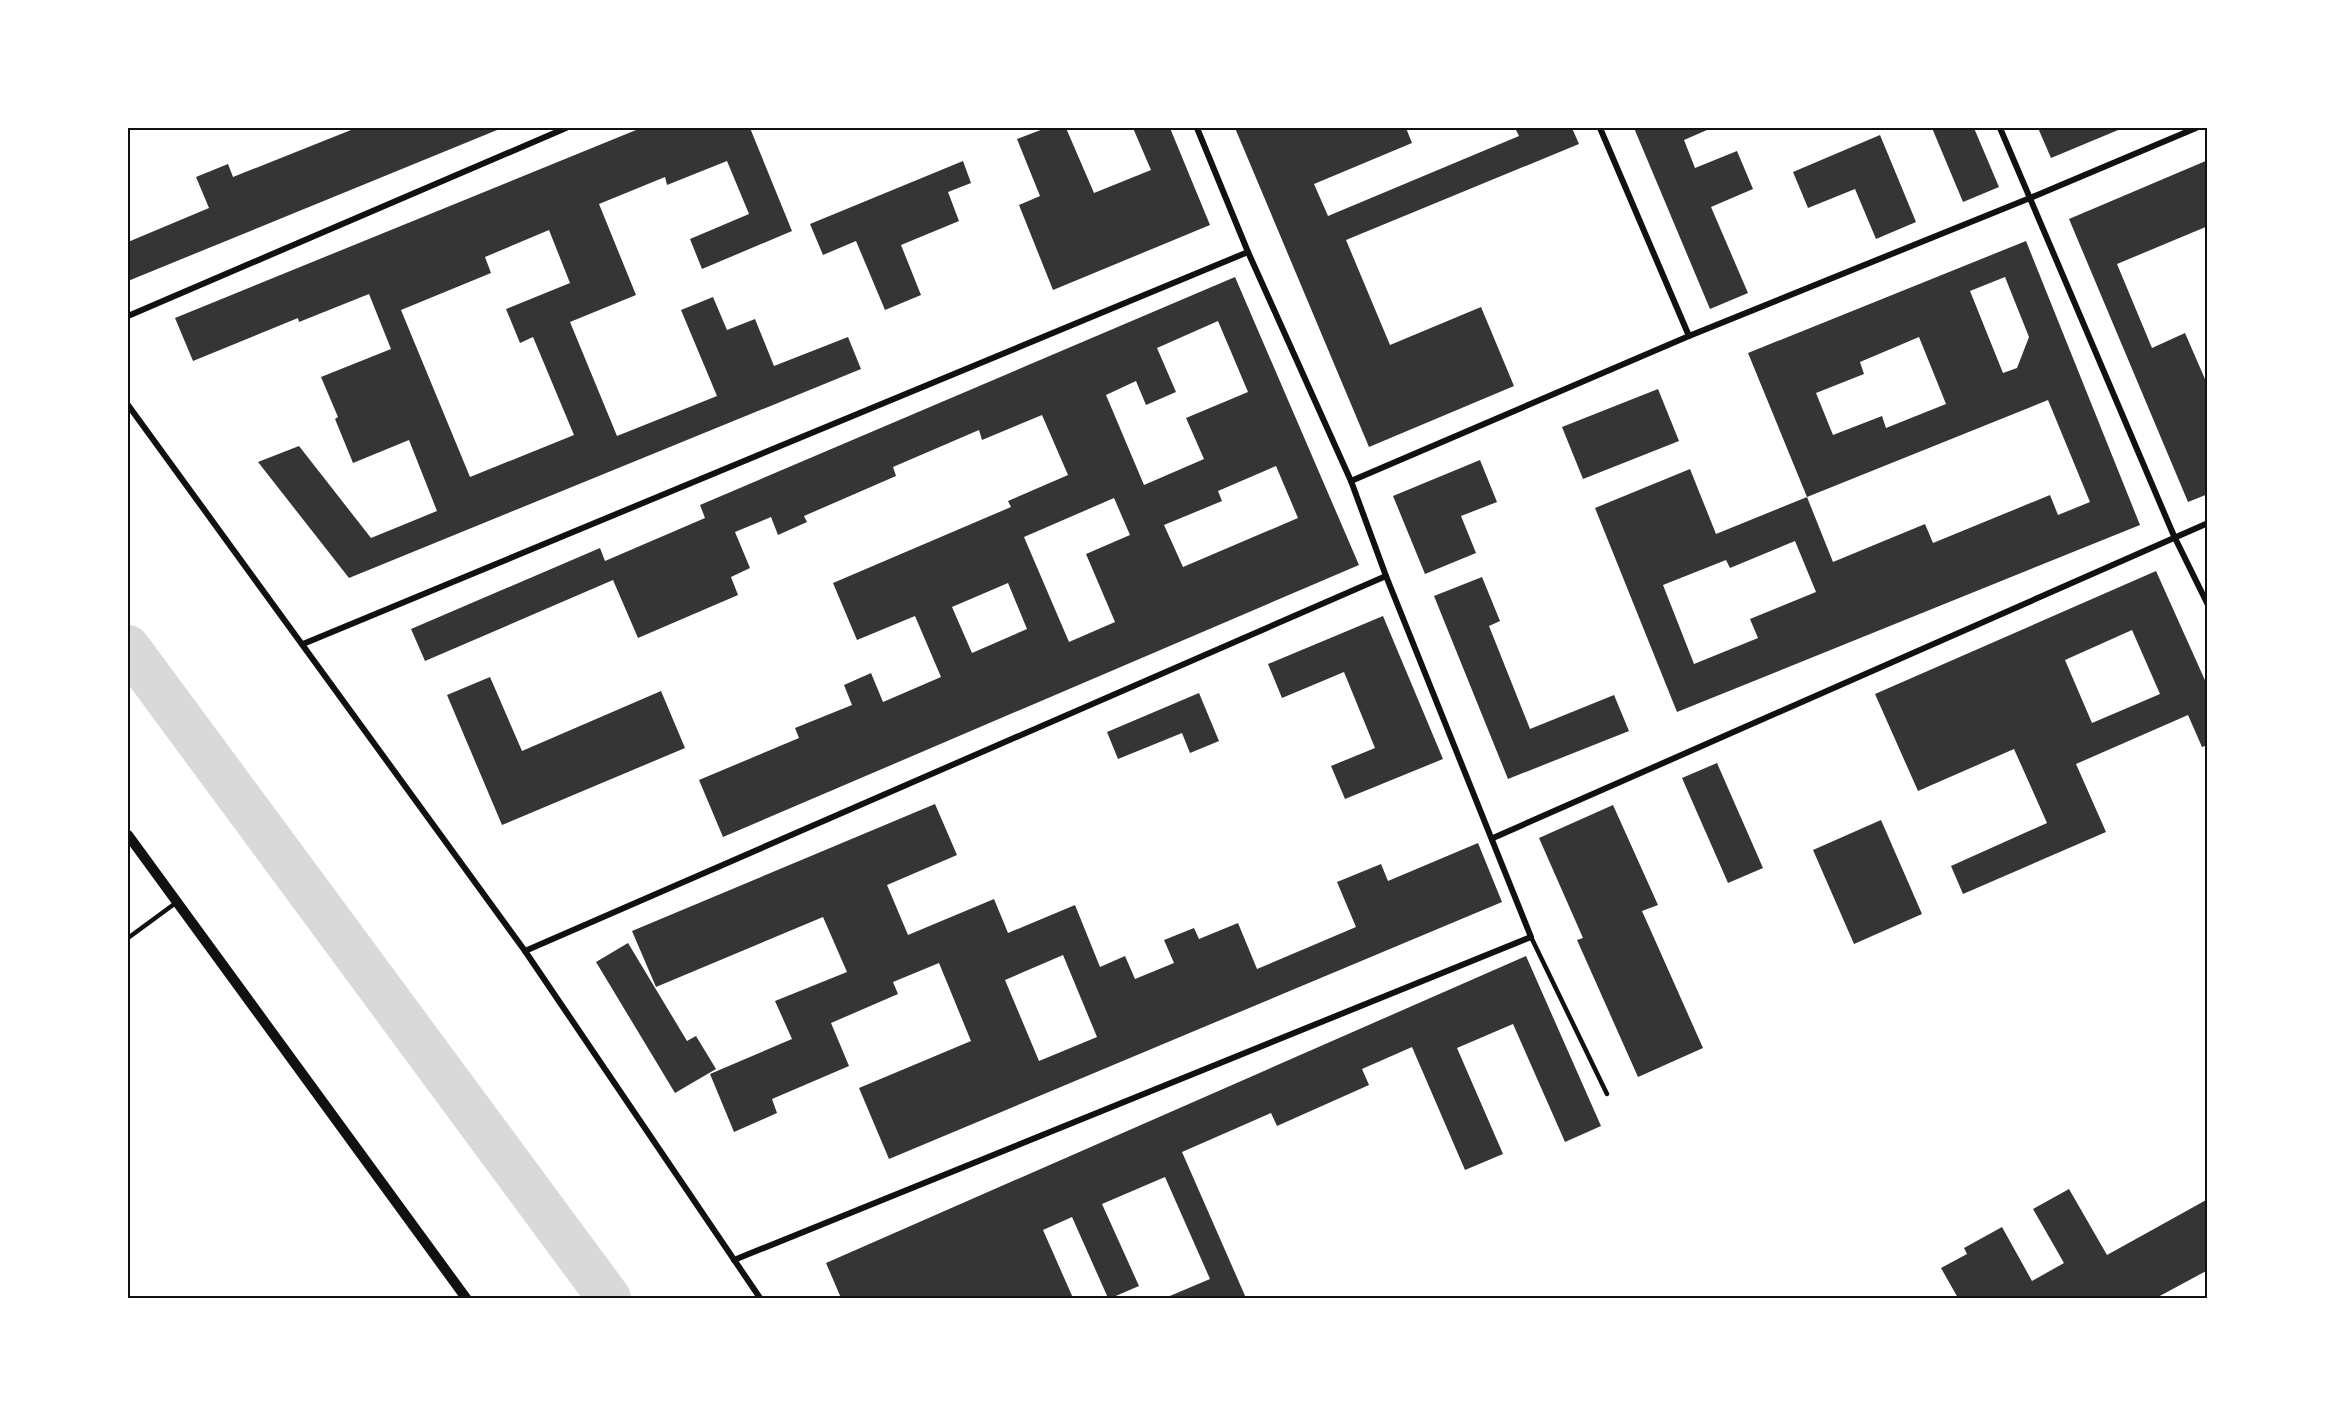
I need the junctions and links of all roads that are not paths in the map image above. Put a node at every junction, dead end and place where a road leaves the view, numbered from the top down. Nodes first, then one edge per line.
1 (566, 128) edge
2 (1197, 128) edge
3 (1600, 128) edge
4 (2001, 128) edge
5 (2196, 128) edge
6 (2030, 198) junction
7 (1248, 252) junction
8 (128, 316) edge
9 (1689, 336) junction
10 (128, 405) edge
11 (1351, 481) junction
12 (2208, 523) edge
13 (2174, 536) junction
14 (1386, 576) junction
15 (2208, 605) edge
16 (303, 644) junction
17 (128, 835) edge
18 (1493, 838) junction
19 (177, 902) junction
20 (1531, 937) junction
21 (128, 938) edge
22 (525, 951) junction
23 (1607, 1094) dead end
24 (734, 1260) junction
25 (466, 1299) edge
26 (760, 1299) edge

1 - 8 street
2 - 7 street
3 - 9 street
4 - 6 street
5 - 6 street
6 - 9 street
6 - 13 street
7 - 11 street
7 - 16 street
9 - 11 street
10 - 16 street
11 - 14 street
12 - 13 street
13 - 15 street
13 - 18 street
14 - 18 street
14 - 22 street
16 - 22 street
17 - 19 street
18 - 20 street
19 - 21 lane
19 - 25 street
20 - 23 lane
20 - 24 street
22 - 24 street
24 - 26 street

